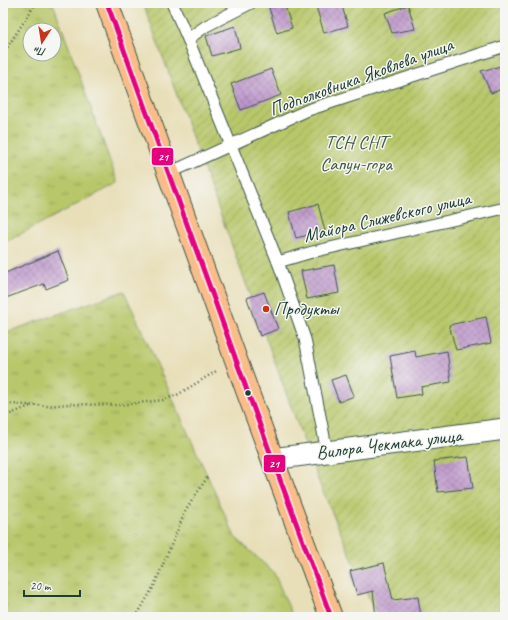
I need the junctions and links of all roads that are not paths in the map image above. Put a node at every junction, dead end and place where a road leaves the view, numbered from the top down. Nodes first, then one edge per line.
1 (107, 3) edge
2 (172, 3) edge
3 (250, 3) edge
4 (188, 39) junction
5 (505, 46) edge
6 (230, 146) junction
7 (169, 173) junction
8 (505, 208) edge
9 (278, 262) junction
10 (505, 429) edge
11 (327, 452) junction
12 (272, 459) junction
13 (331, 617) edge

1 - 7 main road
2 - 4 lane
3 - 4 lane
4 - 6 lane
5 - 6 lane, Подполковника Яковлева улица
6 - 7 lane, Подполковника Яковлева улица
6 - 9 lane
7 - 12 main road
8 - 9 lane, Майора Слижевского улица
9 - 11 lane
10 - 11 street, Вилора Чекмака улица
11 - 12 street, Вилора Чекмака улица
12 - 13 main road

